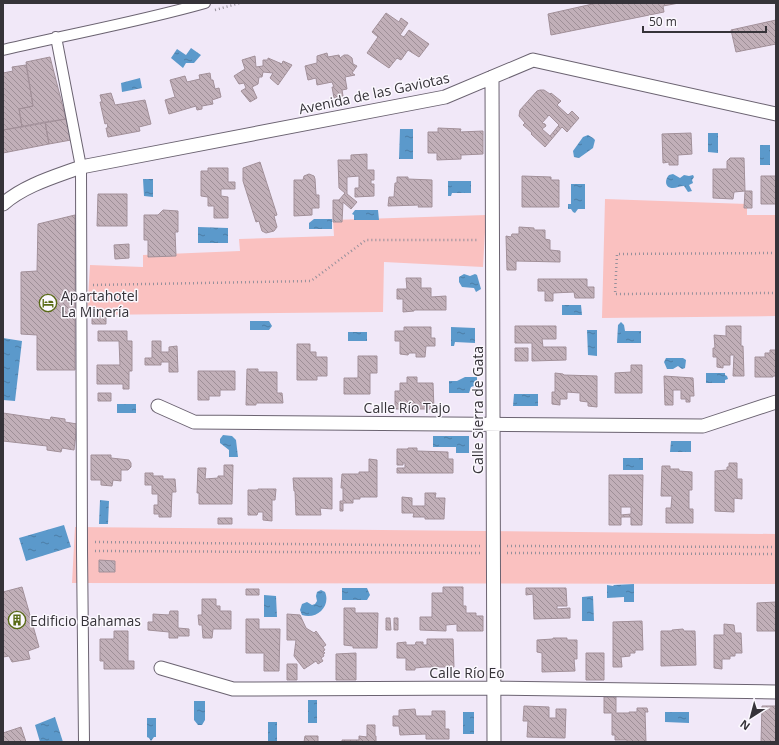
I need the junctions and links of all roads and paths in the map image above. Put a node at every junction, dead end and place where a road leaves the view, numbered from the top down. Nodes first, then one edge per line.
1 (204, 3) edge
2 (56, 37) junction
3 (3, 50) edge
4 (492, 77) junction
5 (776, 114) edge
6 (81, 167) junction
7 (5, 198) edge
8 (493, 240) junction
9 (776, 253) edge
10 (81, 285) junction
11 (776, 294) edge
12 (776, 402) edge
13 (158, 406) dead end
14 (493, 424) junction
15 (82, 546) junction
16 (776, 547) edge
17 (493, 549) junction
18 (776, 554) edge
19 (161, 668) dead end
20 (494, 688) junction
21 (776, 692) edge
22 (84, 742) edge
23 (494, 742) edge

1 - 2 street
2 - 3 street
2 - 6 street
4 - 5 street, Avenida de las Gaviotas
4 - 6 street, Avenida de las Gaviotas
4 - 8 street, Calle Sierra de Gata
6 - 7 street, Avenida de las Gaviotas
6 - 10 street
8 - 10 path
8 - 14 street, Calle Sierra de Gata
9 - 11 path
10 - 15 street
12 - 14 street, Calle Río Tajo
13 - 14 street, Calle Río Tajo
14 - 17 street, Calle Sierra de Gata
15 - 17 path
15 - 17 path
15 - 22 street
16 - 17 path
17 - 18 path
17 - 20 street, Calle Sierra de Gata
19 - 20 street, Calle Río Eo
20 - 21 street, Calle Río Eo
20 - 23 street, Calle Sierra de Gata

